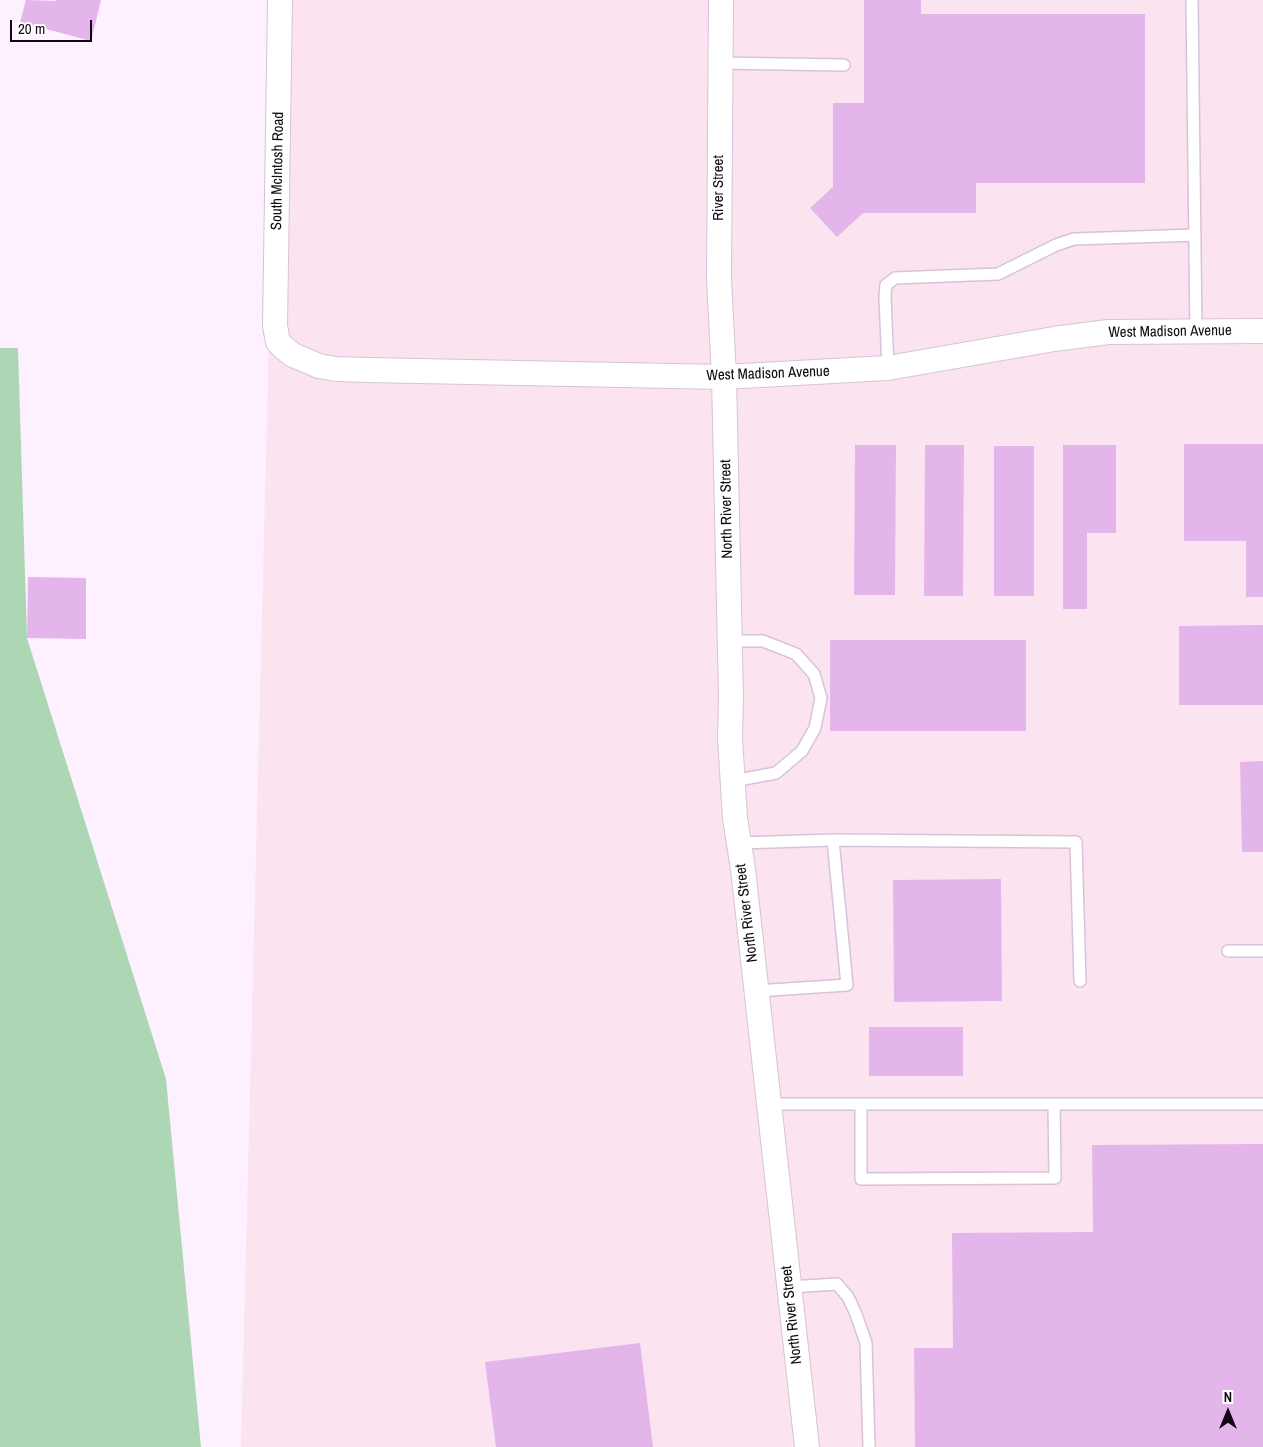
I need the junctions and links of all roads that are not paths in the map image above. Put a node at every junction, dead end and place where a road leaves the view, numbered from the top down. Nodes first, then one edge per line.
1 (280, 0) edge
2 (720, 0) edge
3 (1192, 0) edge
4 (720, 64) junction
5 (844, 65) dead end
6 (1195, 235) junction
7 (1263, 331) edge
8 (1196, 333) junction
9 (278, 342) joint
10 (888, 368) junction
11 (724, 377) junction
12 (729, 641) junction
13 (733, 781) junction
14 (834, 840) junction
15 (739, 843) junction
16 (1228, 951) dead end
17 (1263, 951) edge
18 (1080, 981) dead end
19 (756, 991) junction
20 (769, 1104) junction
21 (860, 1104) junction
22 (1054, 1104) junction
23 (1263, 1104) edge
24 (789, 1287) junction
25 (807, 1447) edge
26 (868, 1447) edge

1 - 9 street, South McIntosh Road
2 - 4 street, River Street
3 - 6 lane
4 - 5 lane
4 - 11 street, River Street
6 - 8 lane
6 - 10 lane
7 - 8 street, West Madison Avenue
8 - 10 street, West Madison Avenue
9 - 11 street, West Madison Avenue
10 - 11 street, West Madison Avenue
11 - 12 street, North River Street
12 - 13 street, North River Street
12 - 13 lane
13 - 15 street, North River Street
14 - 15 lane
14 - 18 lane
14 - 19 lane
15 - 19 street, North River Street
16 - 17 lane
19 - 20 street, North River Street
20 - 21 lane
20 - 24 street, North River Street
21 - 22 lane
21 - 22 lane
22 - 23 lane
24 - 25 street, North River Street
24 - 26 lane

